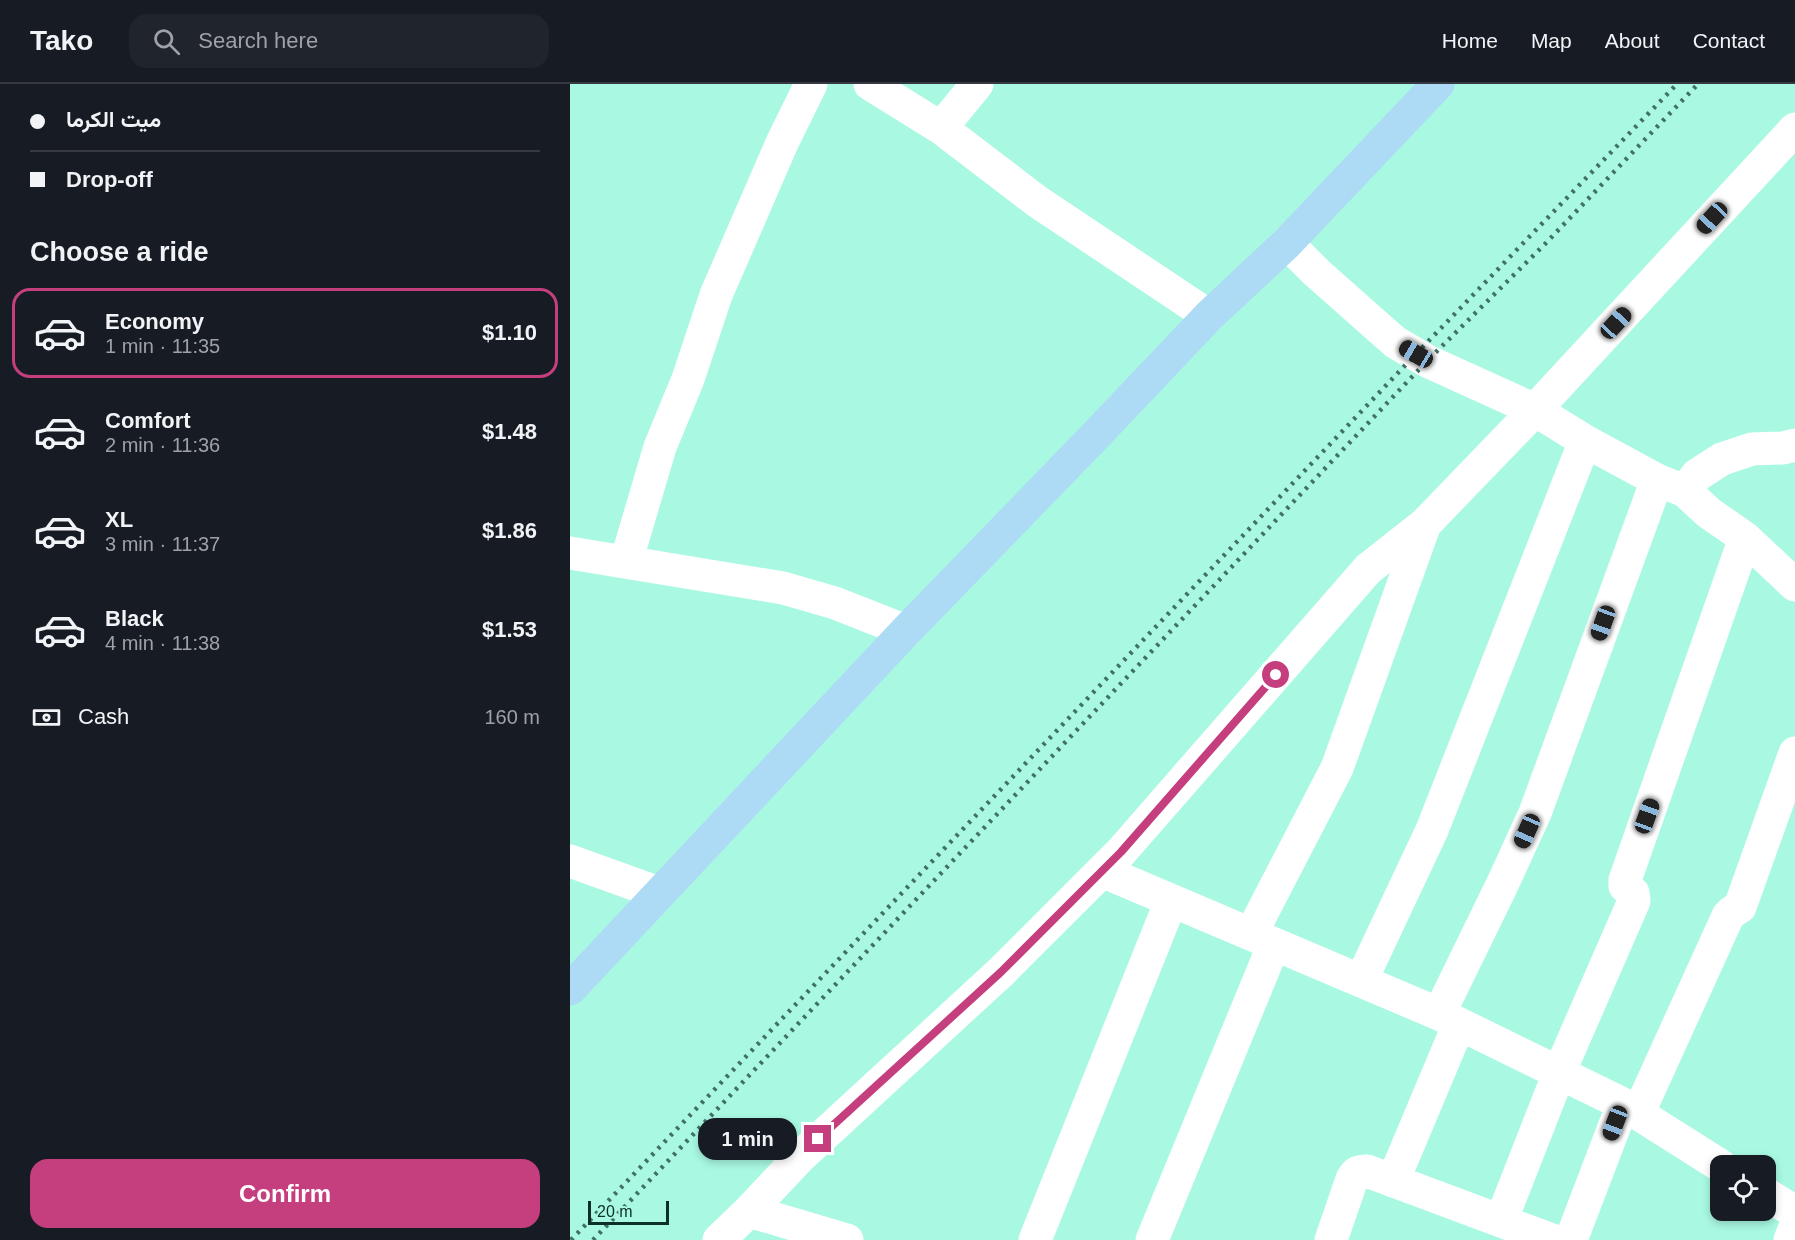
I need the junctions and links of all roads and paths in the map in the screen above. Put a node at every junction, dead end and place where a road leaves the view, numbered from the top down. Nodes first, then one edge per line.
1 (811, 84) edge
2 (870, 84) edge
3 (977, 84) edge
4 (1438, 84) edge
5 (941, 128) junction
6 (1795, 129) edge
7 (1287, 243) junction
8 (1209, 316) junction
9 (1535, 410) junction
10 (1585, 441) junction
11 (1795, 445) edge
12 (1671, 485) junction
13 (1425, 524) junction
14 (1745, 538) junction
15 (570, 553) edge
16 (626, 562) junction
17 (1795, 585) edge
18 (906, 631) junction
19 (1795, 753) edge
20 (570, 861) edge
21 (1102, 871) junction
22 (659, 893) junction
23 (1171, 901) junction
24 (1263, 939) junction
25 (1361, 981) junction
26 (570, 989) edge
27 (1449, 1019) junction
28 (1559, 1073) junction
29 (1631, 1109) junction
30 (1710, 1159) edge
31 (1393, 1181) junction
32 (1776, 1200) edge
33 (749, 1211) junction
34 (1795, 1212) edge
35 (1501, 1221) junction
36 (1795, 1227) edge
37 (719, 1240) edge
38 (847, 1240) edge
39 (1035, 1240) edge
40 (1152, 1240) edge
41 (1331, 1240) edge
42 (1552, 1240) edge
43 (1571, 1240) edge
44 (1790, 1240) edge

1 - 16 street
2 - 5 street
3 - 5 street
4 - 7 main road
5 - 8 street
6 - 9 street
7 - 8 main road
7 - 9 street
8 - 18 main road
9 - 10 street
9 - 13 street
10 - 12 street
10 - 25 street
11 - 12 street
12 - 14 street
12 - 27 street
13 - 21 street
13 - 24 street
14 - 17 street
14 - 28 street
15 - 16 street
16 - 18 street
18 - 22 main road
19 - 29 street
20 - 22 street
21 - 23 street
21 - 33 street
22 - 26 main road
23 - 24 street
23 - 39 street
24 - 25 street
24 - 40 street
25 - 27 street
27 - 28 street
27 - 31 street
28 - 29 street
28 - 35 street
29 - 30 street
29 - 43 street
31 - 35 street
31 - 41 street
32 - 34 street
33 - 37 street
33 - 38 street
35 - 42 street
36 - 44 street

